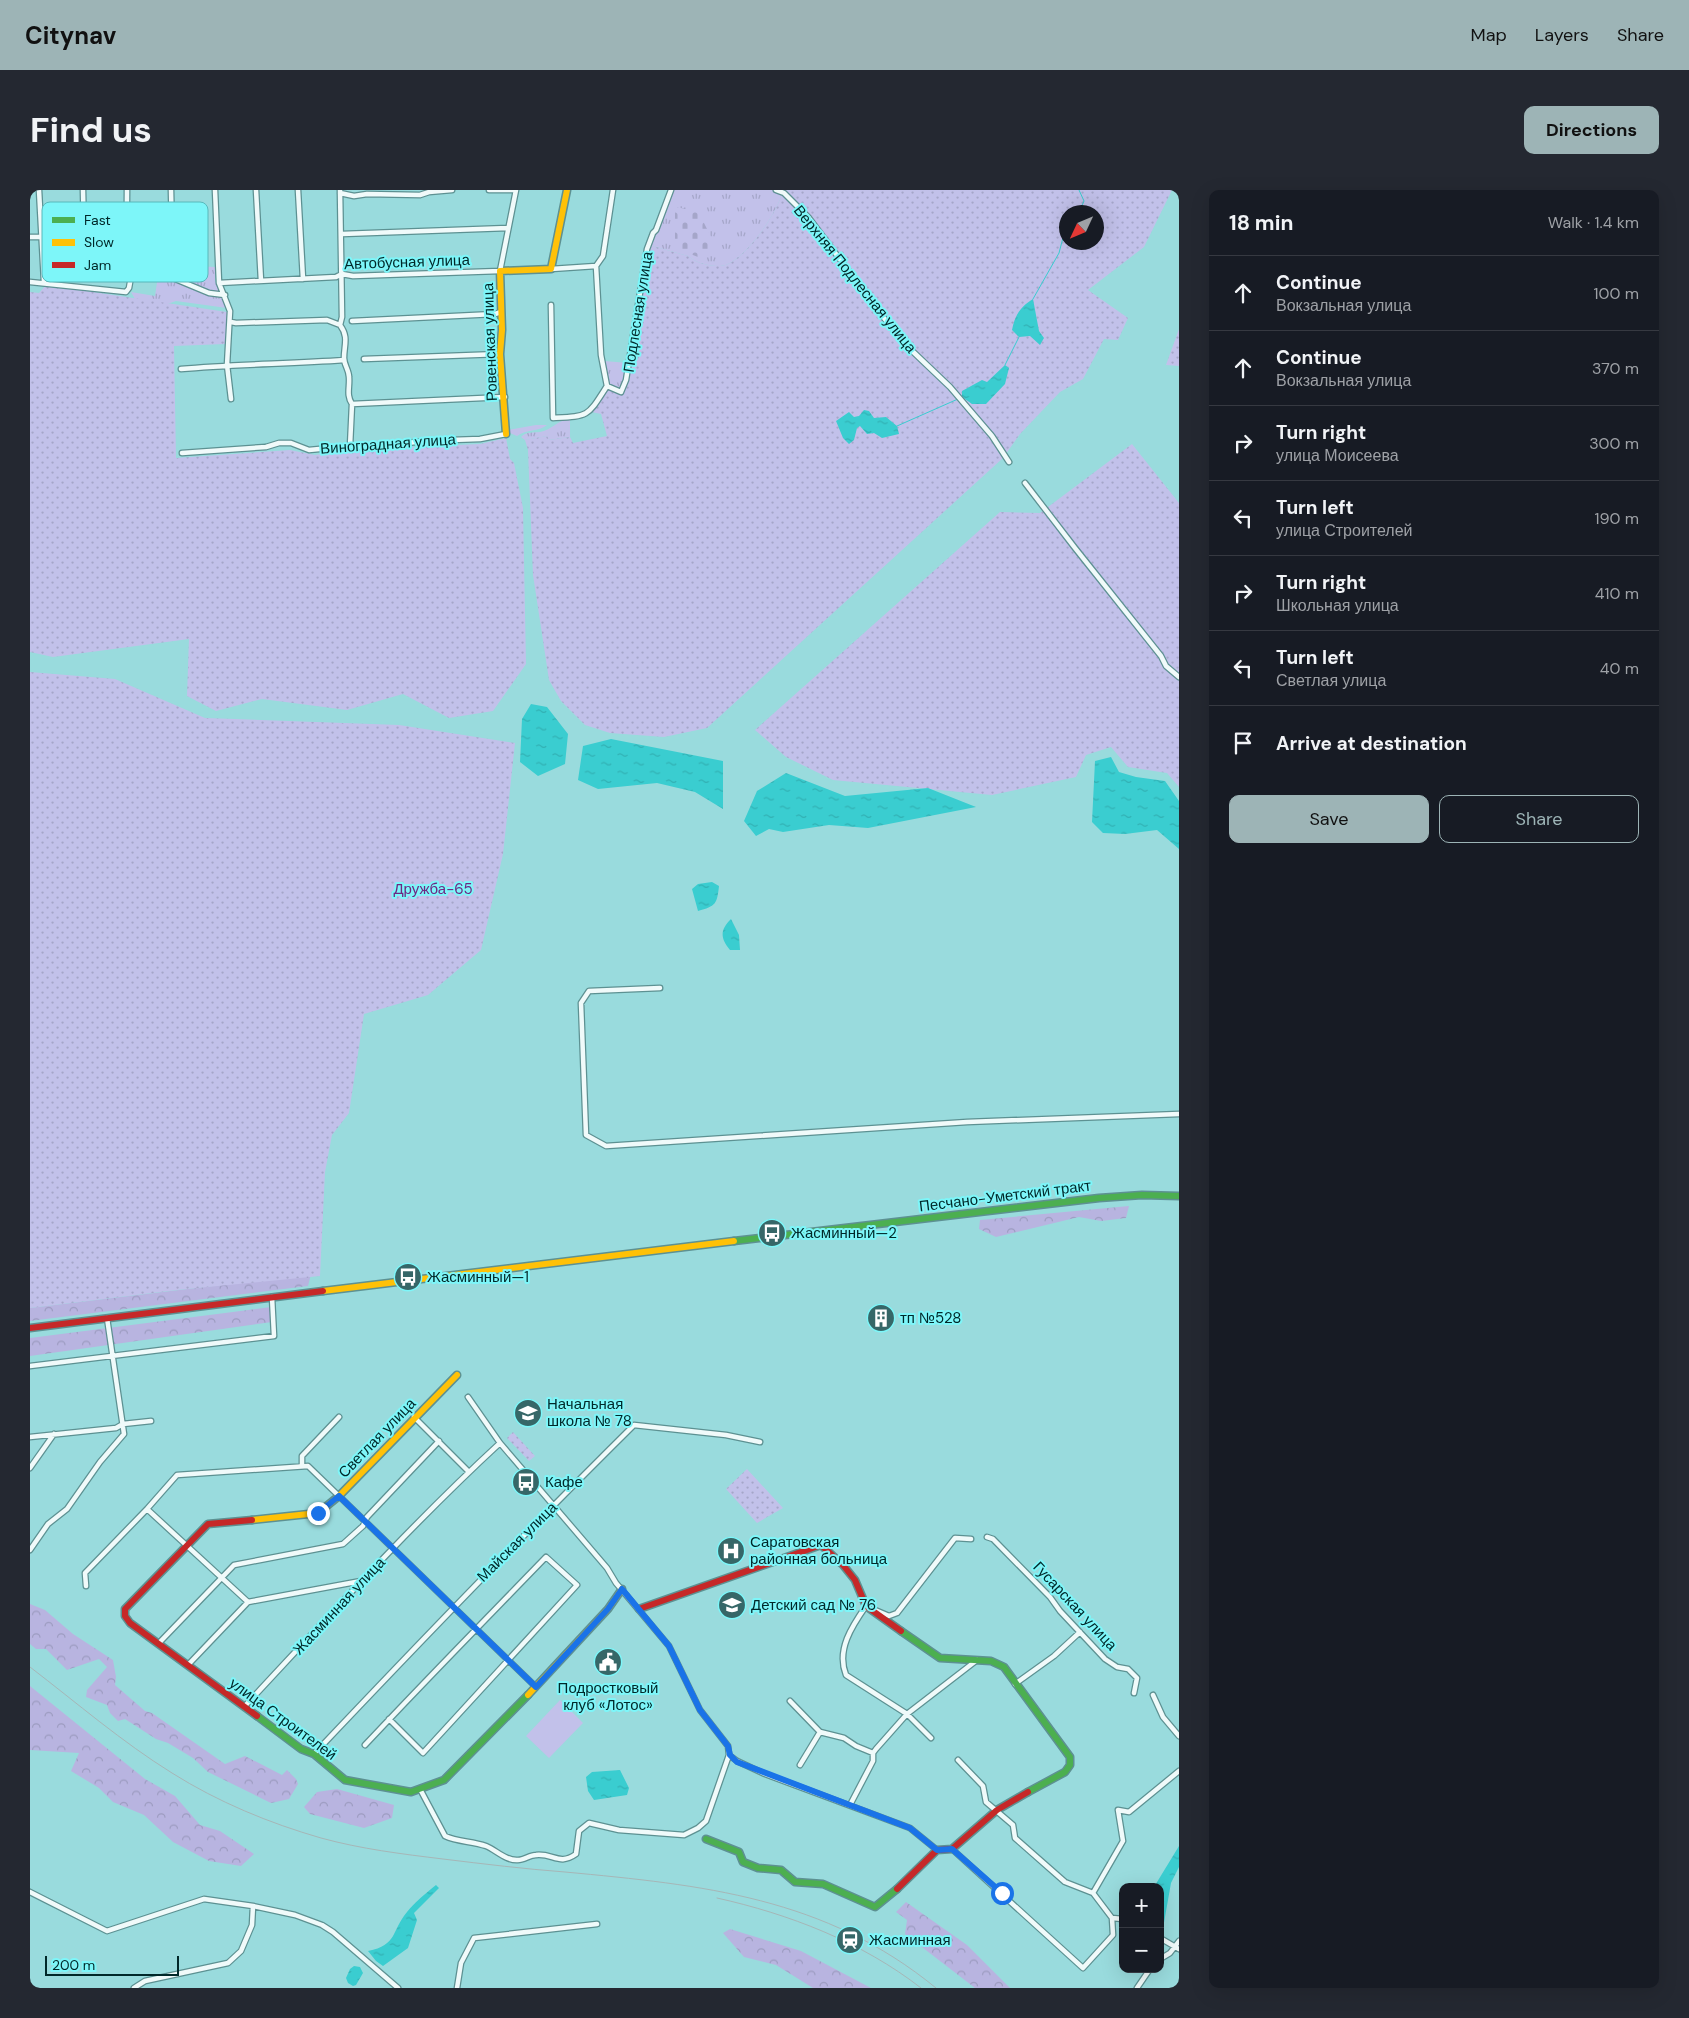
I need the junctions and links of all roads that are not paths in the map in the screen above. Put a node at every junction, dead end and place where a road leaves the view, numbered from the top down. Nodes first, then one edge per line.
1 (39, 190) edge
2 (215, 190) edge
3 (256, 190) edge
4 (298, 190) edge
5 (452, 190) edge
6 (489, 190) edge
7 (516, 190) edge
8 (567, 190) edge
9 (612, 190) edge
10 (671, 190) edge
11 (776, 190) edge
12 (340, 191) edge
13 (508, 228) junction
14 (342, 234) junction
15 (30, 237) edge
16 (41, 237) junction
17 (42, 252) edge
18 (596, 266) junction
19 (551, 268) junction
20 (500, 271) junction
21 (342, 274) junction
22 (303, 279) junction
23 (261, 281) junction
24 (30, 282) edge
25 (44, 282) joint
26 (130, 282) edge
27 (183, 282) edge
28 (219, 283) junction
29 (225, 295) junction
30 (551, 305) dead end
31 (501, 312) junction
32 (352, 321) dead end
33 (230, 322) junction
34 (340, 325) junction
35 (500, 354) junction
36 (364, 359) dead end
37 (344, 360) junction
38 (227, 365) junction
39 (181, 369) dead end
40 (607, 386) junction
41 (505, 397) junction
42 (231, 399) dead end
43 (352, 404) junction
44 (506, 434) joint
45 (350, 446) junction
46 (182, 453) dead end
47 (1009, 462) dead end
48 (1025, 483) dead end
49 (1179, 676) edge
50 (660, 988) dead end
51 (1179, 1114) edge
52 (1179, 1196) edge
53 (272, 1297) junction
54 (107, 1318) junction
55 (30, 1328) edge
56 (113, 1357) junction
57 (30, 1366) edge
58 (457, 1375) dead end
59 (468, 1396) dead end
60 (339, 1417) dead end
61 (414, 1417) junction
62 (151, 1421) dead end
63 (123, 1424) junction
64 (54, 1434) junction
65 (30, 1436) edge
66 (439, 1441) junction
67 (760, 1442) dead end
68 (500, 1443) junction
69 (302, 1466) junction
70 (30, 1468) edge
71 (469, 1472) junction
72 (339, 1496) junction
73 (552, 1505) junction
74 (147, 1509) junction
75 (365, 1522) junction
76 (987, 1537) dead end
77 (971, 1540) dead end
78 (187, 1544) junction
79 (30, 1550) edge
80 (393, 1550) junction
81 (221, 1576) junction
82 (361, 1581) junction
83 (86, 1586) dead end
84 (622, 1589) junction
85 (248, 1602) junction
86 (866, 1606) junction
87 (453, 1607) junction
88 (639, 1609) junction
89 (130, 1623) joint
90 (476, 1629) junction
91 (1080, 1632) junction
92 (158, 1643) junction
93 (509, 1660) junction
94 (977, 1660) junction
95 (188, 1665) junction
96 (1015, 1684) junction
97 (536, 1687) junction
98 (1134, 1693) dead end
99 (1153, 1695) dead end
100 (790, 1701) dead end
101 (244, 1707) junction
102 (907, 1714) junction
103 (389, 1719) junction
104 (820, 1732) junction
105 (1179, 1736) edge
106 (931, 1738) dead end
107 (366, 1745) dead end
108 (873, 1753) junction
109 (314, 1754) junction
110 (730, 1755) junction
111 (958, 1760) dead end
112 (800, 1765) dead end
113 (1179, 1771) edge
114 (420, 1789) junction
115 (850, 1805) junction
116 (997, 1810) junction
117 (706, 1839) dead end
118 (952, 1849) junction
119 (937, 1850) junction
120 (30, 1892) edge
121 (1094, 1893) junction
122 (254, 1906) junction
123 (1112, 1918) junction
124 (1119, 1919) edge
125 (598, 1924) dead end
126 (1164, 1940) edge
127 (1179, 1941) edge
128 (1177, 1948) edge
129 (1164, 1956) edge
130 (1147, 1973) edge
131 (134, 1988) edge
132 (398, 1988) edge
133 (457, 1988) edge
134 (1137, 1988) edge

1 - 16 street
2 - 28 street
3 - 23 street
4 - 22 street
5 - 12 street
6 - 7 street
7 - 13 street, Ровенская улица
8 - 19 street
9 - 18 street
10 - 40 street, Подлесная улица
11 - 47 street, Верхняя Подлесная улица
12 - 14 street
13 - 14 street
13 - 20 street, Ровенская улица
14 - 21 street
15 - 16 street
16 - 17 street
18 - 19 street, Автобусная улица
18 - 40 street
19 - 20 street, Автобусная улица
20 - 21 street, Автобусная улица
20 - 31 street, Ровенская улица
21 - 22 street, Автобусная улица
21 - 34 street
22 - 23 street, Автобусная улица
23 - 28 street, Автобусная улица
24 - 25 street
25 - 26 street
27 - 29 street
28 - 29 street
29 - 33 street
30 - 40 street
31 - 32 street
31 - 35 street, Ровенская улица
33 - 34 street
33 - 38 street
34 - 37 street
35 - 36 street
35 - 41 street, Ровенская улица
37 - 38 street
37 - 43 street
38 - 39 street
38 - 42 street
41 - 43 street
41 - 44 street, Ровенская улица
43 - 45 street
44 - 45 street, Виноградная улица
45 - 46 street, Виноградная улица
48 - 49 street
50 - 51 street
52 - 53 street, Песчано-Уметский тракт
53 - 54 street, Песчано-Уметский тракт
53 - 56 street
54 - 55 street, Песчано-Уметский тракт
54 - 56 street
56 - 57 street
56 - 63 street
58 - 61 street, Светлая улица
59 - 68 street
60 - 69 street
61 - 66 street
61 - 72 street, Светлая улица
62 - 63 street
63 - 64 street
63 - 79 street
64 - 65 street
64 - 70 street
66 - 71 street
66 - 75 street
67 - 73 street, Майская улица
68 - 71 street, Жасминная улица
68 - 73 street
69 - 72 street
69 - 74 street
71 - 80 street, Жасминная улица
72 - 75 street
72 - 78 street, Светлая улица
73 - 84 street
73 - 87 street, Майская улица
74 - 78 street
74 - 83 street
75 - 80 street
75 - 81 street
76 - 91 street, Гусарская улица
77 - 86 street
78 - 81 street
78 - 89 street, Светлая улица
80 - 82 street, Жасминная улица
80 - 87 street
81 - 85 street
81 - 92 street
82 - 85 street
82 - 101 street, Жасминная улица
84 - 88 street
84 - 97 street, улица Строителей
85 - 95 street
86 - 88 street
86 - 94 street
86 - 102 street
87 - 90 street
87 - 109 street, Майская улица
88 - 110 street
89 - 92 street, улица Строителей
90 - 93 street
90 - 93 street
90 - 103 street
91 - 96 street
91 - 98 street, Гусарская улица
92 - 95 street, улица Строителей
93 - 97 street
93 - 103 street
94 - 96 street
94 - 102 street
95 - 101 street, улица Строителей
96 - 116 street
97 - 114 street, улица Строителей
99 - 105 street
100 - 104 street
101 - 109 street, улица Строителей
102 - 106 street
102 - 108 street
103 - 107 street
104 - 108 street
104 - 112 street
108 - 115 street
109 - 114 street, улица Строителей
110 - 114 street
110 - 115 street
111 - 116 street
113 - 121 street
115 - 119 street
116 - 118 street
116 - 121 street
117 - 119 street
118 - 119 street
118 - 123 street
120 - 122 street
121 - 123 street
122 - 131 street
122 - 132 street
123 - 124 street
125 - 133 street
126 - 128 street
127 - 128 street
128 - 129 street
130 - 134 street

